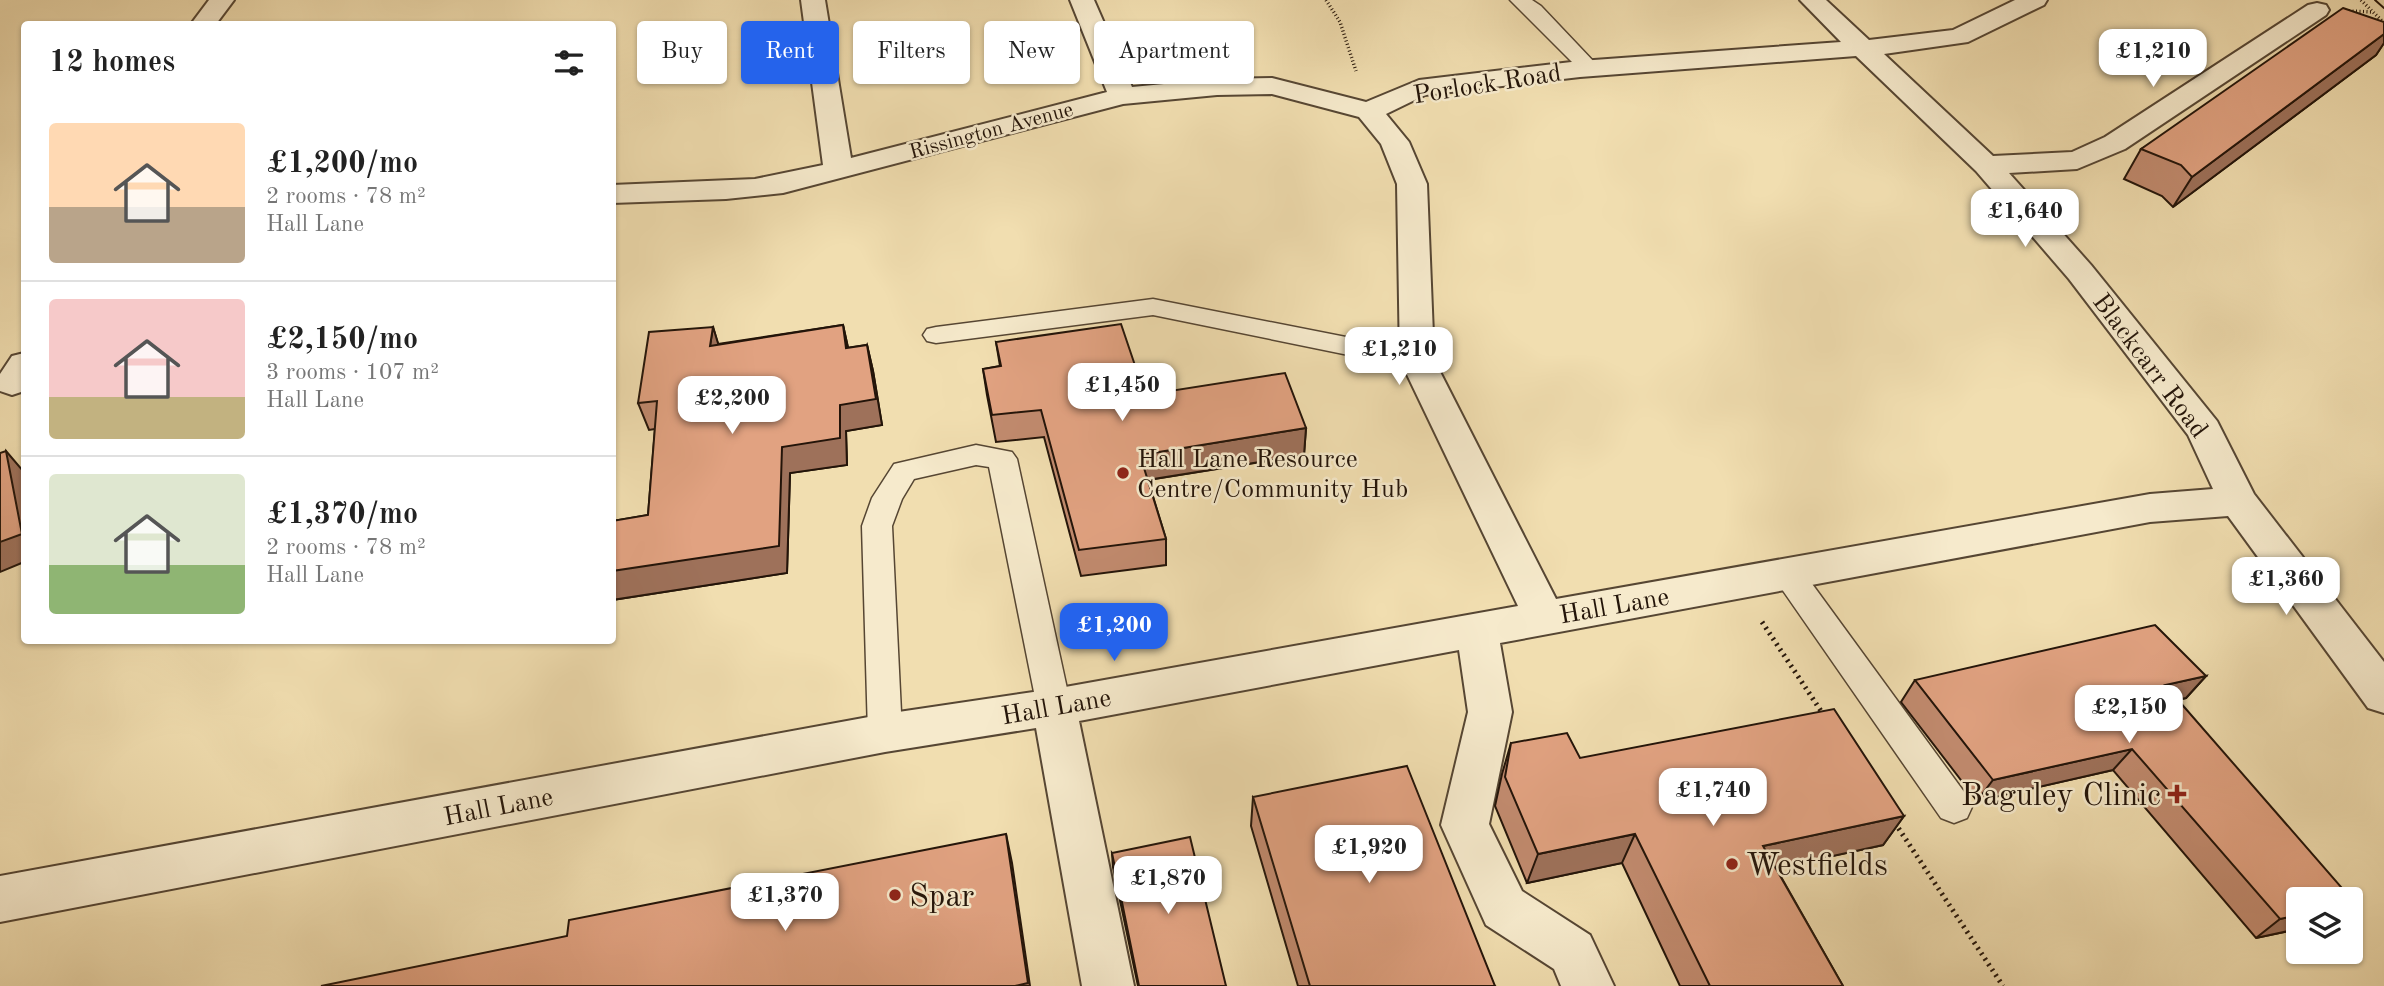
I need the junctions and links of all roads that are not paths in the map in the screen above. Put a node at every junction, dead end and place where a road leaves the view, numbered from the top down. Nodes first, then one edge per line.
1 (222, 0) edge
2 (813, 0) edge
3 (1082, 0) edge
4 (1520, 0) edge
5 (1812, 0) edge
6 (2035, 0) edge
7 (2317, 10) dead end
8 (205, 21) edge
9 (1864, 48) junction
10 (1589, 68) junction
11 (1122, 96) junction
12 (1369, 111) junction
13 (1986, 165) junction
14 (838, 170) junction
15 (616, 194) edge
16 (936, 335) dead end
17 (1417, 360) junction
18 (2238, 501) junction
19 (1787, 574) junction
20 (1545, 618) junction
21 (1477, 630) junction
22 (2384, 695) edge
23 (1054, 707) junction
24 (885, 733) junction
25 (1954, 807) dead end
26 (0, 899) edge
27 (1108, 986) edge
28 (1588, 986) edge

1 - 8 street
2 - 14 street
3 - 11 street
4 - 10 lane
5 - 9 street, Blackcarr Road
6 - 9 street, Porlock Road
7 - 13 street
9 - 10 street, Porlock Road
9 - 13 street, Blackcarr Road
10 - 12 street, Porlock Road
11 - 12 street, Rissington Avenue
11 - 14 street, Rissington Avenue
12 - 17 street, Porlock Road
13 - 18 street, Blackcarr Road
14 - 15 street, Rissington Avenue
16 - 17 lane
17 - 20 street, Porlock Road
18 - 19 street, Hall Lane
18 - 22 street, Blackcarr Road
19 - 20 street, Hall Lane
19 - 25 lane
20 - 21 street, Hall Lane
21 - 23 street, Hall Lane
21 - 28 street
23 - 24 street, Hall Lane
23 - 24 lane
23 - 27 street
24 - 26 street, Hall Lane

